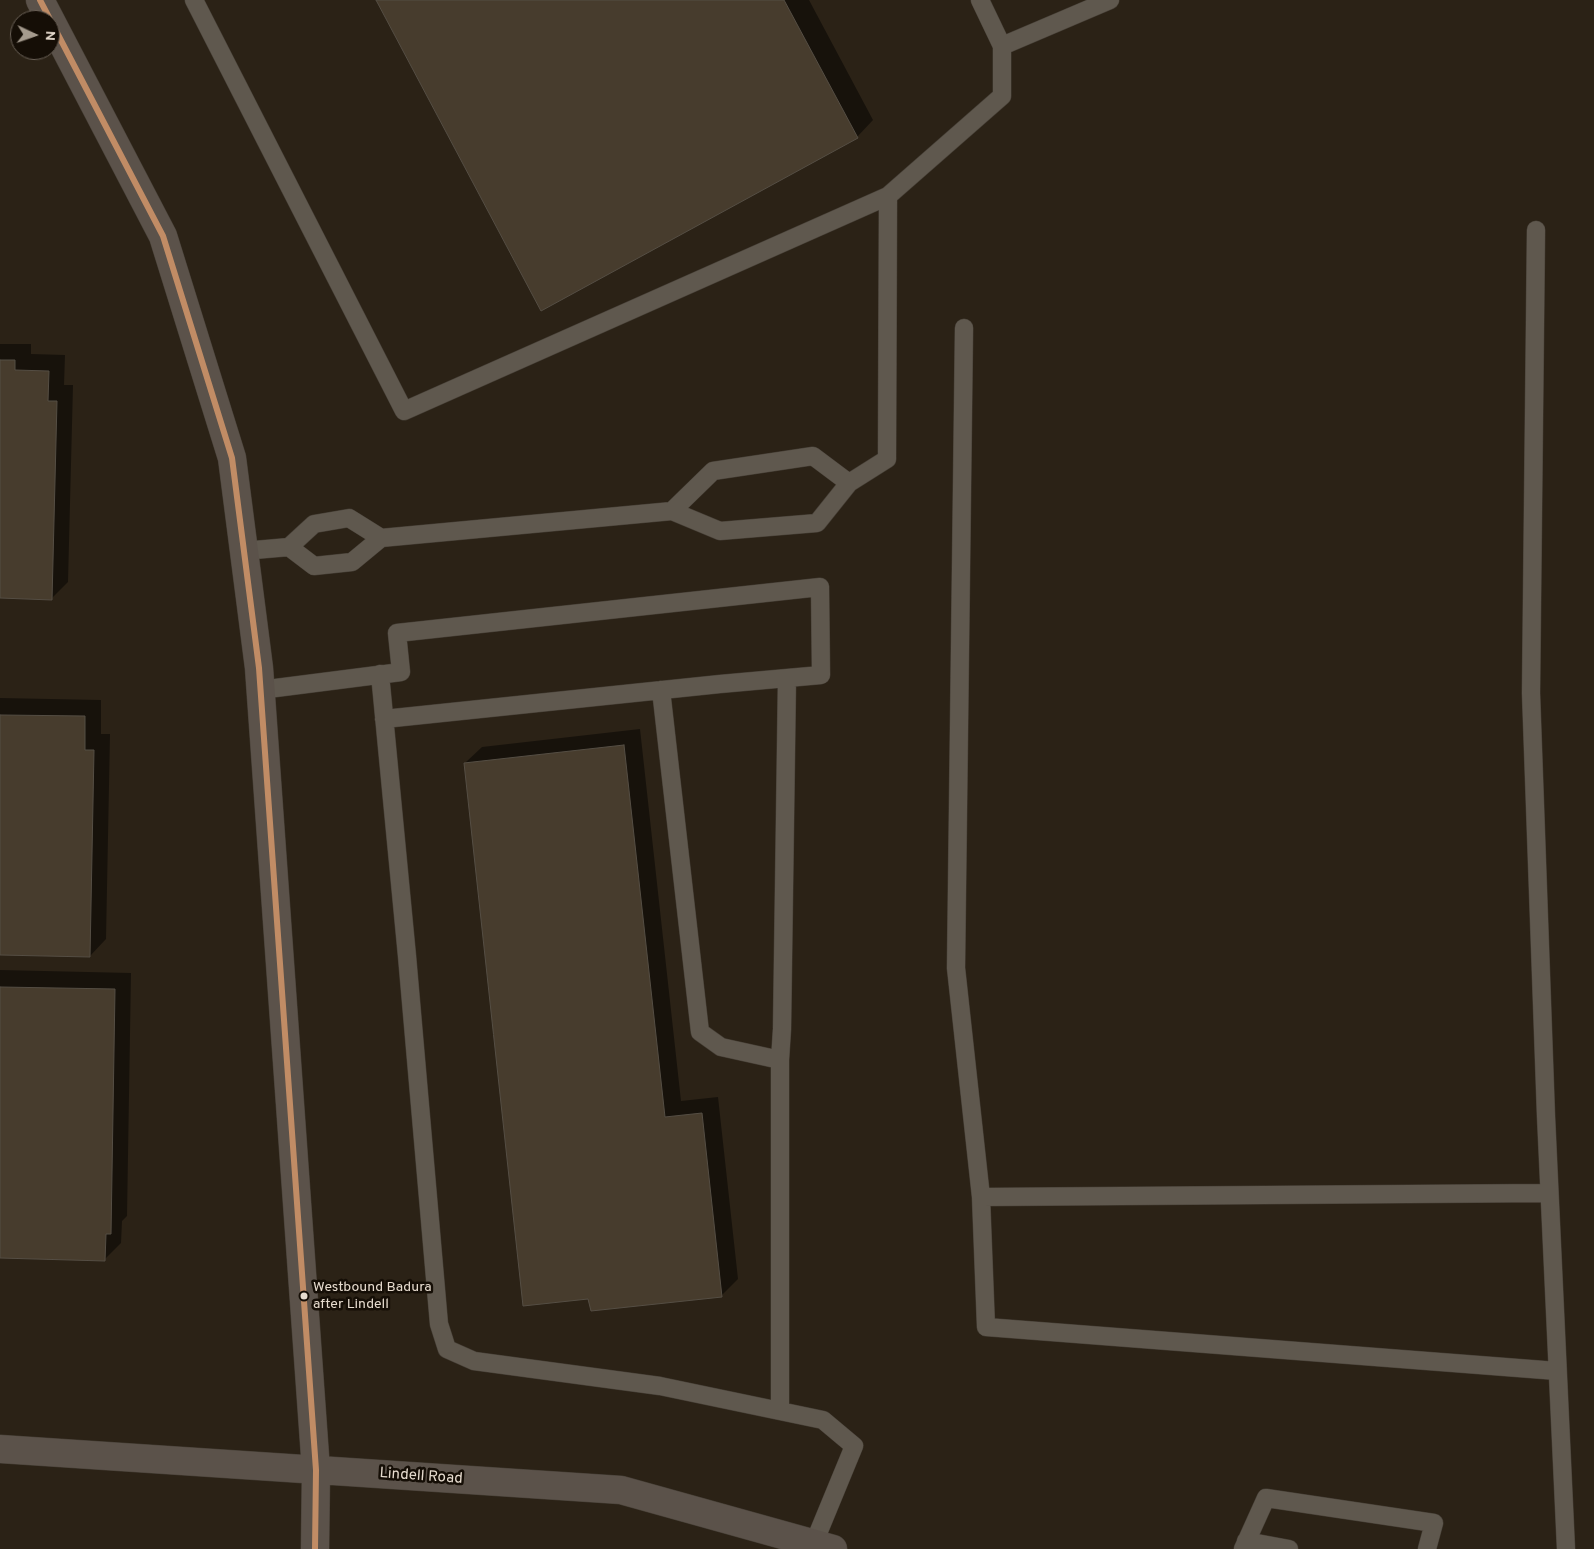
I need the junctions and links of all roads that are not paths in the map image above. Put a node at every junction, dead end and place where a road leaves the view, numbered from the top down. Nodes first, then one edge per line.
1 (40, 0) edge
2 (194, 0) edge
3 (980, 0) edge
4 (1110, 0) edge
5 (1002, 46) junction
6 (888, 196) junction
7 (1536, 230) dead end
8 (964, 328) dead end
9 (849, 483) junction
10 (672, 511) junction
11 (381, 538) junction
12 (289, 547) junction
13 (243, 551) junction
14 (380, 674) junction
15 (787, 678) junction
16 (260, 690) junction
17 (661, 690) junction
18 (384, 719) junction
19 (780, 1060) junction
20 (1549, 1193) junction
21 (981, 1197) junction
22 (1557, 1371) junction
23 (780, 1411) junction
24 (0, 1449) edge
25 (316, 1470) junction
26 (1245, 1545) edge
27 (819, 1547) edge
28 (315, 1549) edge
29 (1289, 1549) edge
30 (1427, 1549) edge
31 (1566, 1549) edge

1 - 13 main road
2 - 6 lane
3 - 5 lane
4 - 5 lane
5 - 6 lane
6 - 9 lane
7 - 20 lane
8 - 21 lane
9 - 10 lane
9 - 10 lane
10 - 11 lane
11 - 12 lane
11 - 12 lane
12 - 13 lane
13 - 16 main road
14 - 15 lane
14 - 16 lane
14 - 18 lane
15 - 17 lane
15 - 19 lane
16 - 25 main road
17 - 18 lane
17 - 19 lane
18 - 23 lane
19 - 23 lane
20 - 21 lane
20 - 22 lane
21 - 22 lane
22 - 31 lane
23 - 27 lane
24 - 25 main road, Lindell Road
25 - 27 main road, Lindell Road
25 - 28 main road
26 - 29 lane
26 - 30 lane

